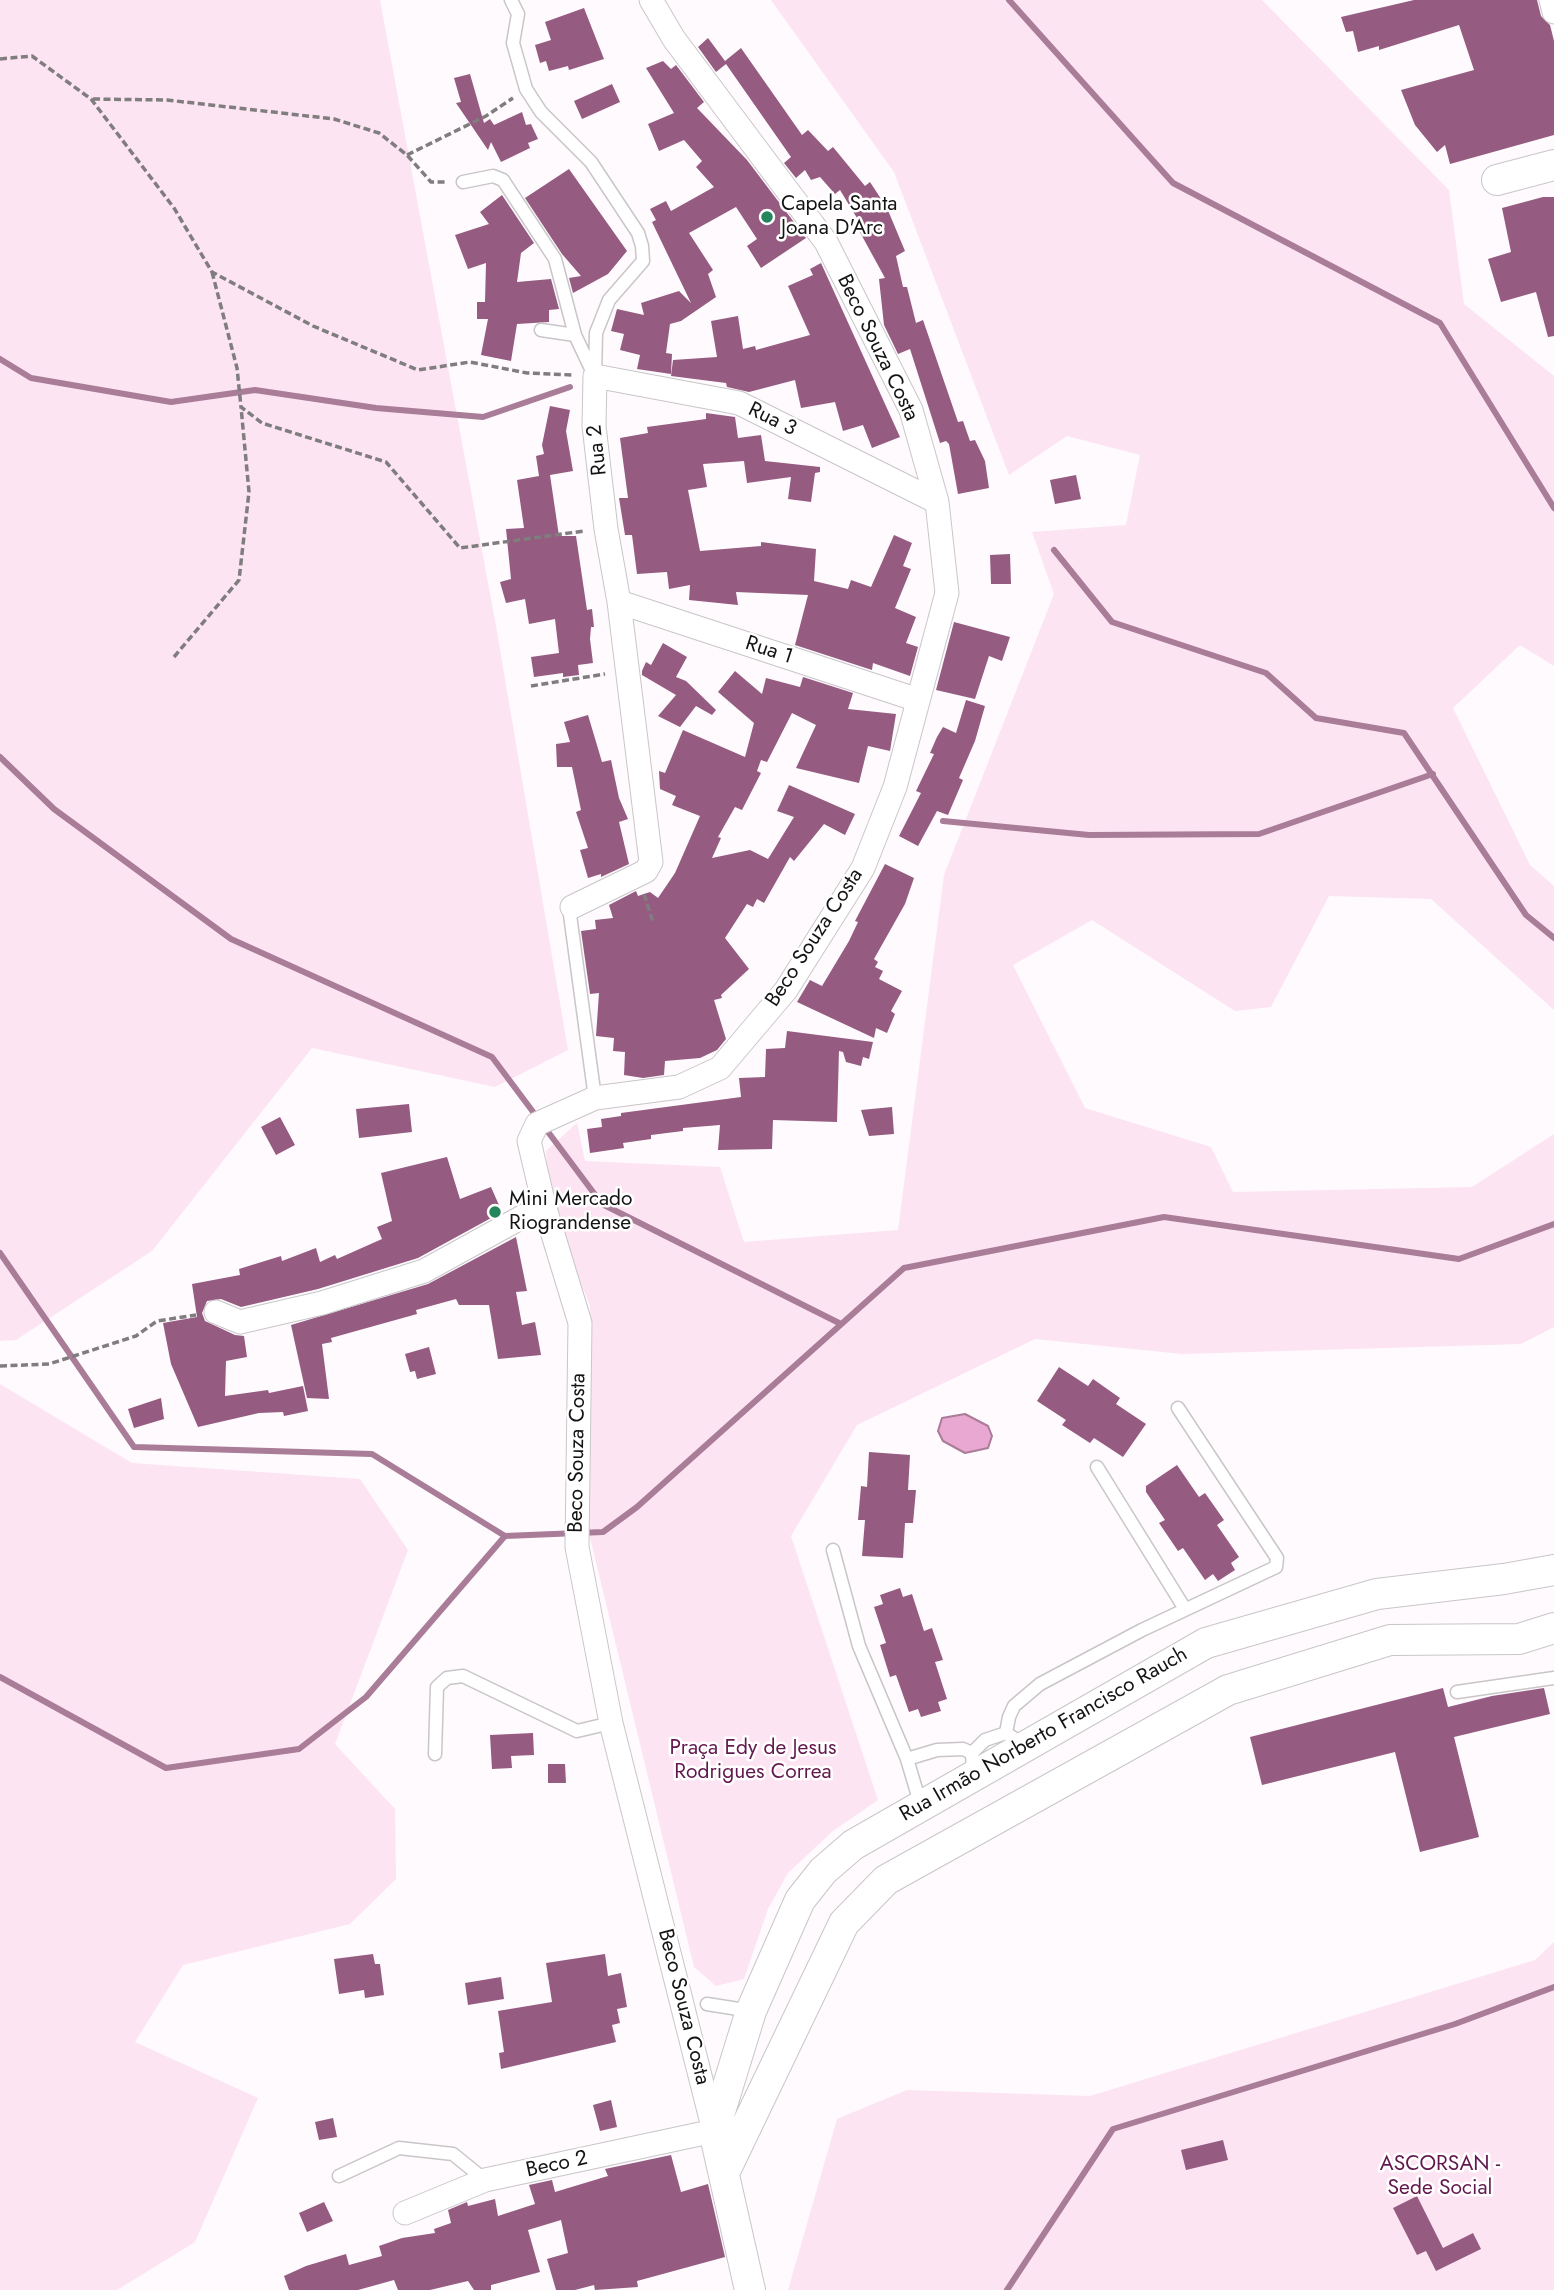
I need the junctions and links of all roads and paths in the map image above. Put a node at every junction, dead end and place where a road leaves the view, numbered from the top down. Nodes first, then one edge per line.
1 (511, 0) edge
2 (652, 0) edge
3 (1551, 0) edge
4 (1554, 12) edge
5 (0, 59) edge
6 (526, 89) junction
7 (92, 99) junction
8 (407, 155) junction
9 (1554, 165) edge
10 (1497, 180) dead end
11 (463, 182) joint
12 (212, 272) junction
13 (541, 330) dead end
14 (575, 335) junction
15 (595, 376) junction
16 (241, 407) junction
17 (937, 502) junction
18 (606, 528) junction
19 (619, 602) junction
20 (174, 657) dead end
21 (628, 671) junction
22 (531, 686) dead end
23 (918, 700) junction
24 (638, 876) junction
25 (572, 907) joint
26 (653, 922) dead end
27 (595, 1098) junction
28 (544, 1205) junction
29 (216, 1312) joint
30 (0, 1366) edge
31 (1178, 1408) dead end
32 (1097, 1467) dead end
33 (833, 1550) dead end
34 (1554, 1570) edge
35 (1377, 1594) junction
36 (1185, 1609) junction
37 (1554, 1628) edge
38 (1390, 1640) junction
39 (1554, 1678) edge
40 (1457, 1692) dead end
41 (611, 1723) junction
42 (1016, 1739) junction
43 (435, 1754) dead end
44 (907, 1759) junction
45 (973, 1765) junction
46 (921, 1806) junction
47 (707, 2004) dead end
48 (751, 2011) junction
49 (714, 2131) junction
50 (724, 2173) junction
51 (339, 2176) dead end
52 (485, 2180) junction
53 (405, 2213) dead end
54 (747, 2289) edge

1 - 6 lane, Rua 2
2 - 17 street, Beco Souza Costa
3 - 4 street
5 - 7 path
6 - 8 path
6 - 15 lane, Rua 2
7 - 8 path
7 - 12 path
8 - 11 path
9 - 10 street
11 - 14 lane
12 - 15 path
12 - 16 path
13 - 14 lane
14 - 15 lane
15 - 17 street, Rua 3
15 - 18 street, Rua 2
16 - 18 path
16 - 20 path
17 - 23 street, Beco Souza Costa
18 - 19 street, Rua 2
19 - 21 street, Rua 2
19 - 23 street, Rua 1
21 - 22 path
21 - 24 street, Rua 2
23 - 27 street, Beco Souza Costa
24 - 25 street
24 - 26 path
25 - 27 lane
27 - 28 street, Beco Souza Costa
28 - 29 street
28 - 41 street, Beco Souza Costa
29 - 30 path
31 - 36 lane
32 - 36 lane
33 - 44 lane
34 - 35 street, Rua Irmão Norberto Francisco Rauch
35 - 38 street
35 - 42 street, Rua Irmão Norberto Francisco Rauch
36 - 42 lane
37 - 38 street
38 - 50 street
39 - 40 lane
41 - 43 lane
41 - 49 street, Beco Souza Costa
42 - 45 street, Rua Irmão Norberto Francisco Rauch
44 - 45 lane
44 - 46 lane
45 - 46 street, Rua Irmão Norberto Francisco Rauch
46 - 48 street, Rua Irmão Norberto Francisco Rauch
47 - 48 lane
48 - 49 street, Rua Irmão Norberto Francisco Rauch
49 - 50 street, Beco Souza Costa
49 - 52 street, Beco 2
50 - 54 street, Beco Souza Costa
51 - 52 lane
52 - 53 street, Beco 2

